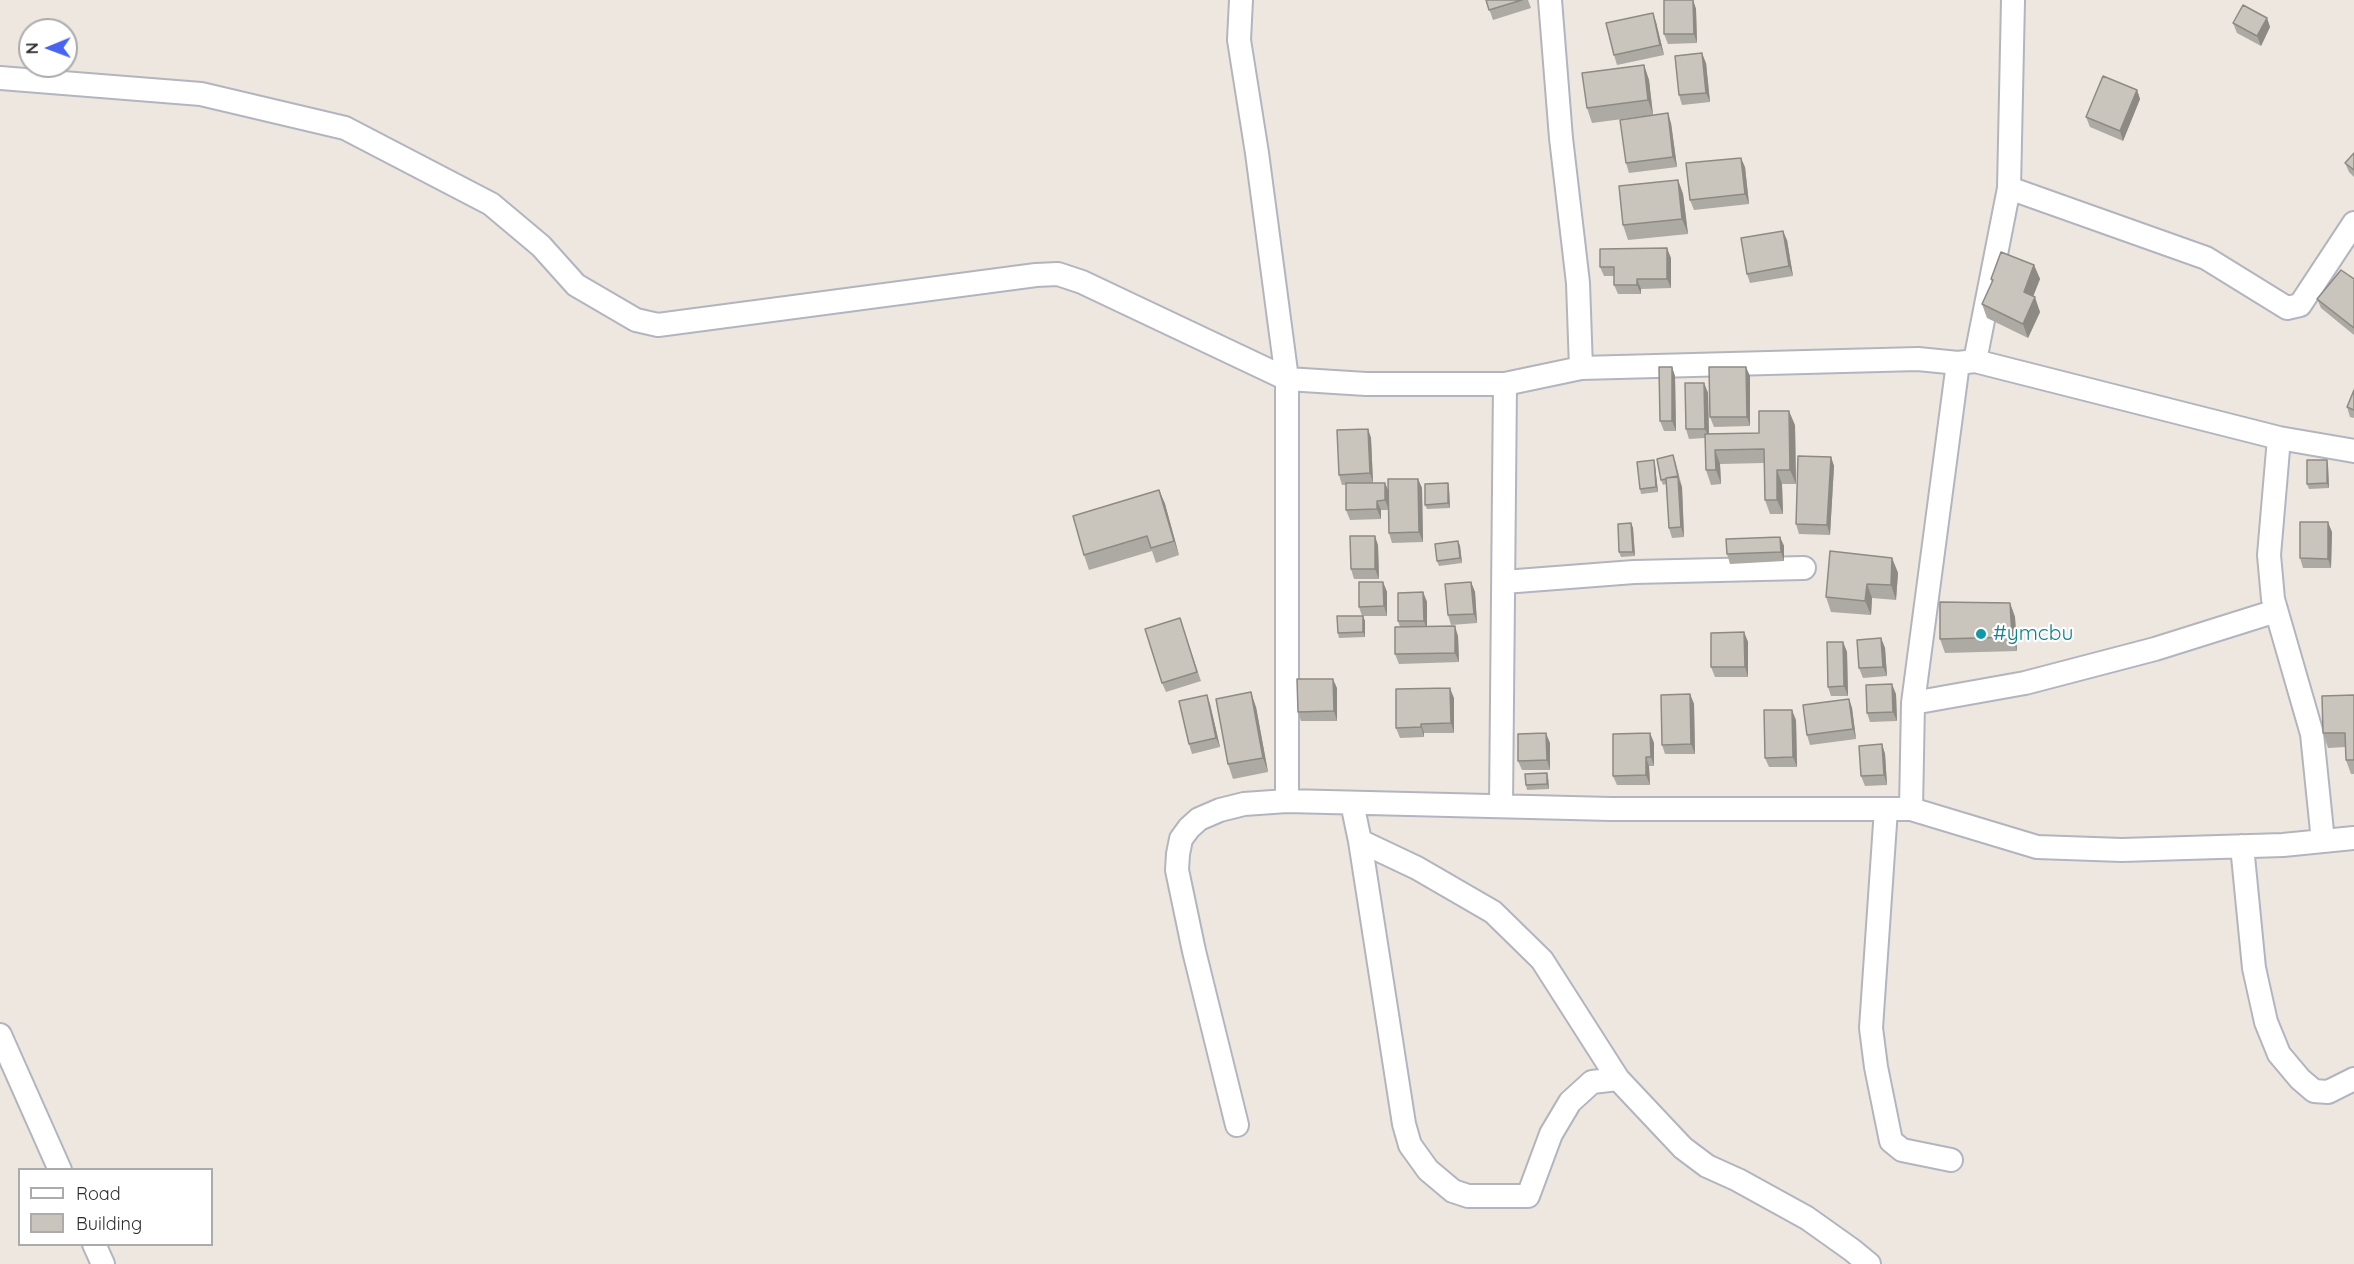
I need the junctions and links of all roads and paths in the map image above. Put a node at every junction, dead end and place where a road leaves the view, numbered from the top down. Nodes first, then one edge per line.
1 (1240, 0) edge
2 (1550, 0) edge
3 (2013, 0) edge
4 (0, 78) edge
5 (2009, 188) junction
6 (2354, 223) edge
7 (1967, 362) junction
8 (1581, 368) junction
9 (1287, 379) junction
10 (1505, 384) junction
11 (2279, 438) junction
12 (2354, 451) edge
13 (1804, 568) dead end
14 (1504, 582) junction
15 (2276, 611) junction
16 (1913, 703) junction
17 (1287, 801) junction
18 (1352, 803) junction
19 (1501, 806) junction
20 (1886, 809) junction
21 (1911, 809) junction
22 (2354, 838) edge
23 (1360, 841) junction
24 (2323, 841) junction
25 (2242, 846) junction
26 (0, 1035) edge
27 (1618, 1078) junction
28 (2354, 1079) edge
29 (1237, 1125) dead end
30 (1951, 1160) dead end
31 (59, 1168) edge
32 (94, 1246) edge
33 (102, 1264) edge
34 (1869, 1264) edge

1 - 9 street
2 - 8 street
3 - 5 street
4 - 9 street
5 - 6 street
5 - 7 street
7 - 8 street
7 - 11 street
7 - 16 street
8 - 10 street
9 - 10 street
9 - 17 street
10 - 14 street
11 - 12 street
11 - 15 street
13 - 14 street
14 - 19 street
15 - 16 street
15 - 24 street
16 - 21 street
17 - 18 street
17 - 29 street
18 - 19 street
18 - 23 street
19 - 20 street
20 - 21 street
20 - 30 street
21 - 25 street
22 - 24 street
23 - 27 street
23 - 27 street
24 - 25 street
25 - 28 street
26 - 31 street
27 - 34 street
32 - 33 street

